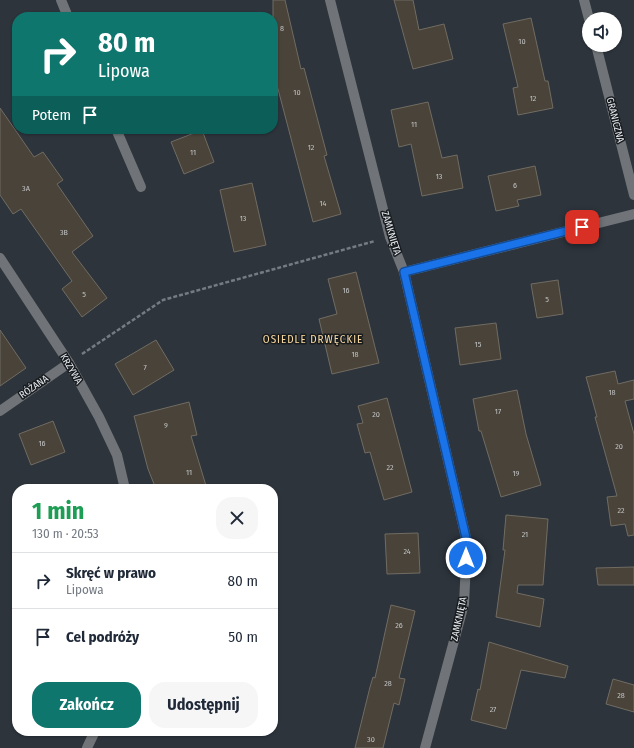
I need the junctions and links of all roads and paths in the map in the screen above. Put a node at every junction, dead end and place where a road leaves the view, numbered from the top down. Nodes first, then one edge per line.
1 (61, 0) edge
2 (330, 0) edge
3 (584, 0) edge
4 (66, 12) edge
5 (587, 12) edge
6 (598, 52) edge
7 (118, 134) edge
8 (141, 187) dead end
9 (634, 195) edge
10 (634, 214) edge
11 (390, 237) junction
12 (0, 258) edge
13 (404, 272) junction
14 (69, 363) junction
15 (0, 411) edge
16 (124, 484) edge
17 (93, 736) edge
18 (88, 748) edge
19 (425, 748) edge

1 - 4 street
2 - 11 street, ZAMKNIĘTA
3 - 5 street
6 - 9 street, GRANICZNA
7 - 8 street
10 - 13 street
11 - 13 street, ZAMKNIĘTA
11 - 14 path
12 - 14 street, KRZYWA
13 - 19 street, ZAMKNIĘTA
14 - 15 street, RÓŻANA
14 - 16 street, KRZYWA
17 - 18 street

